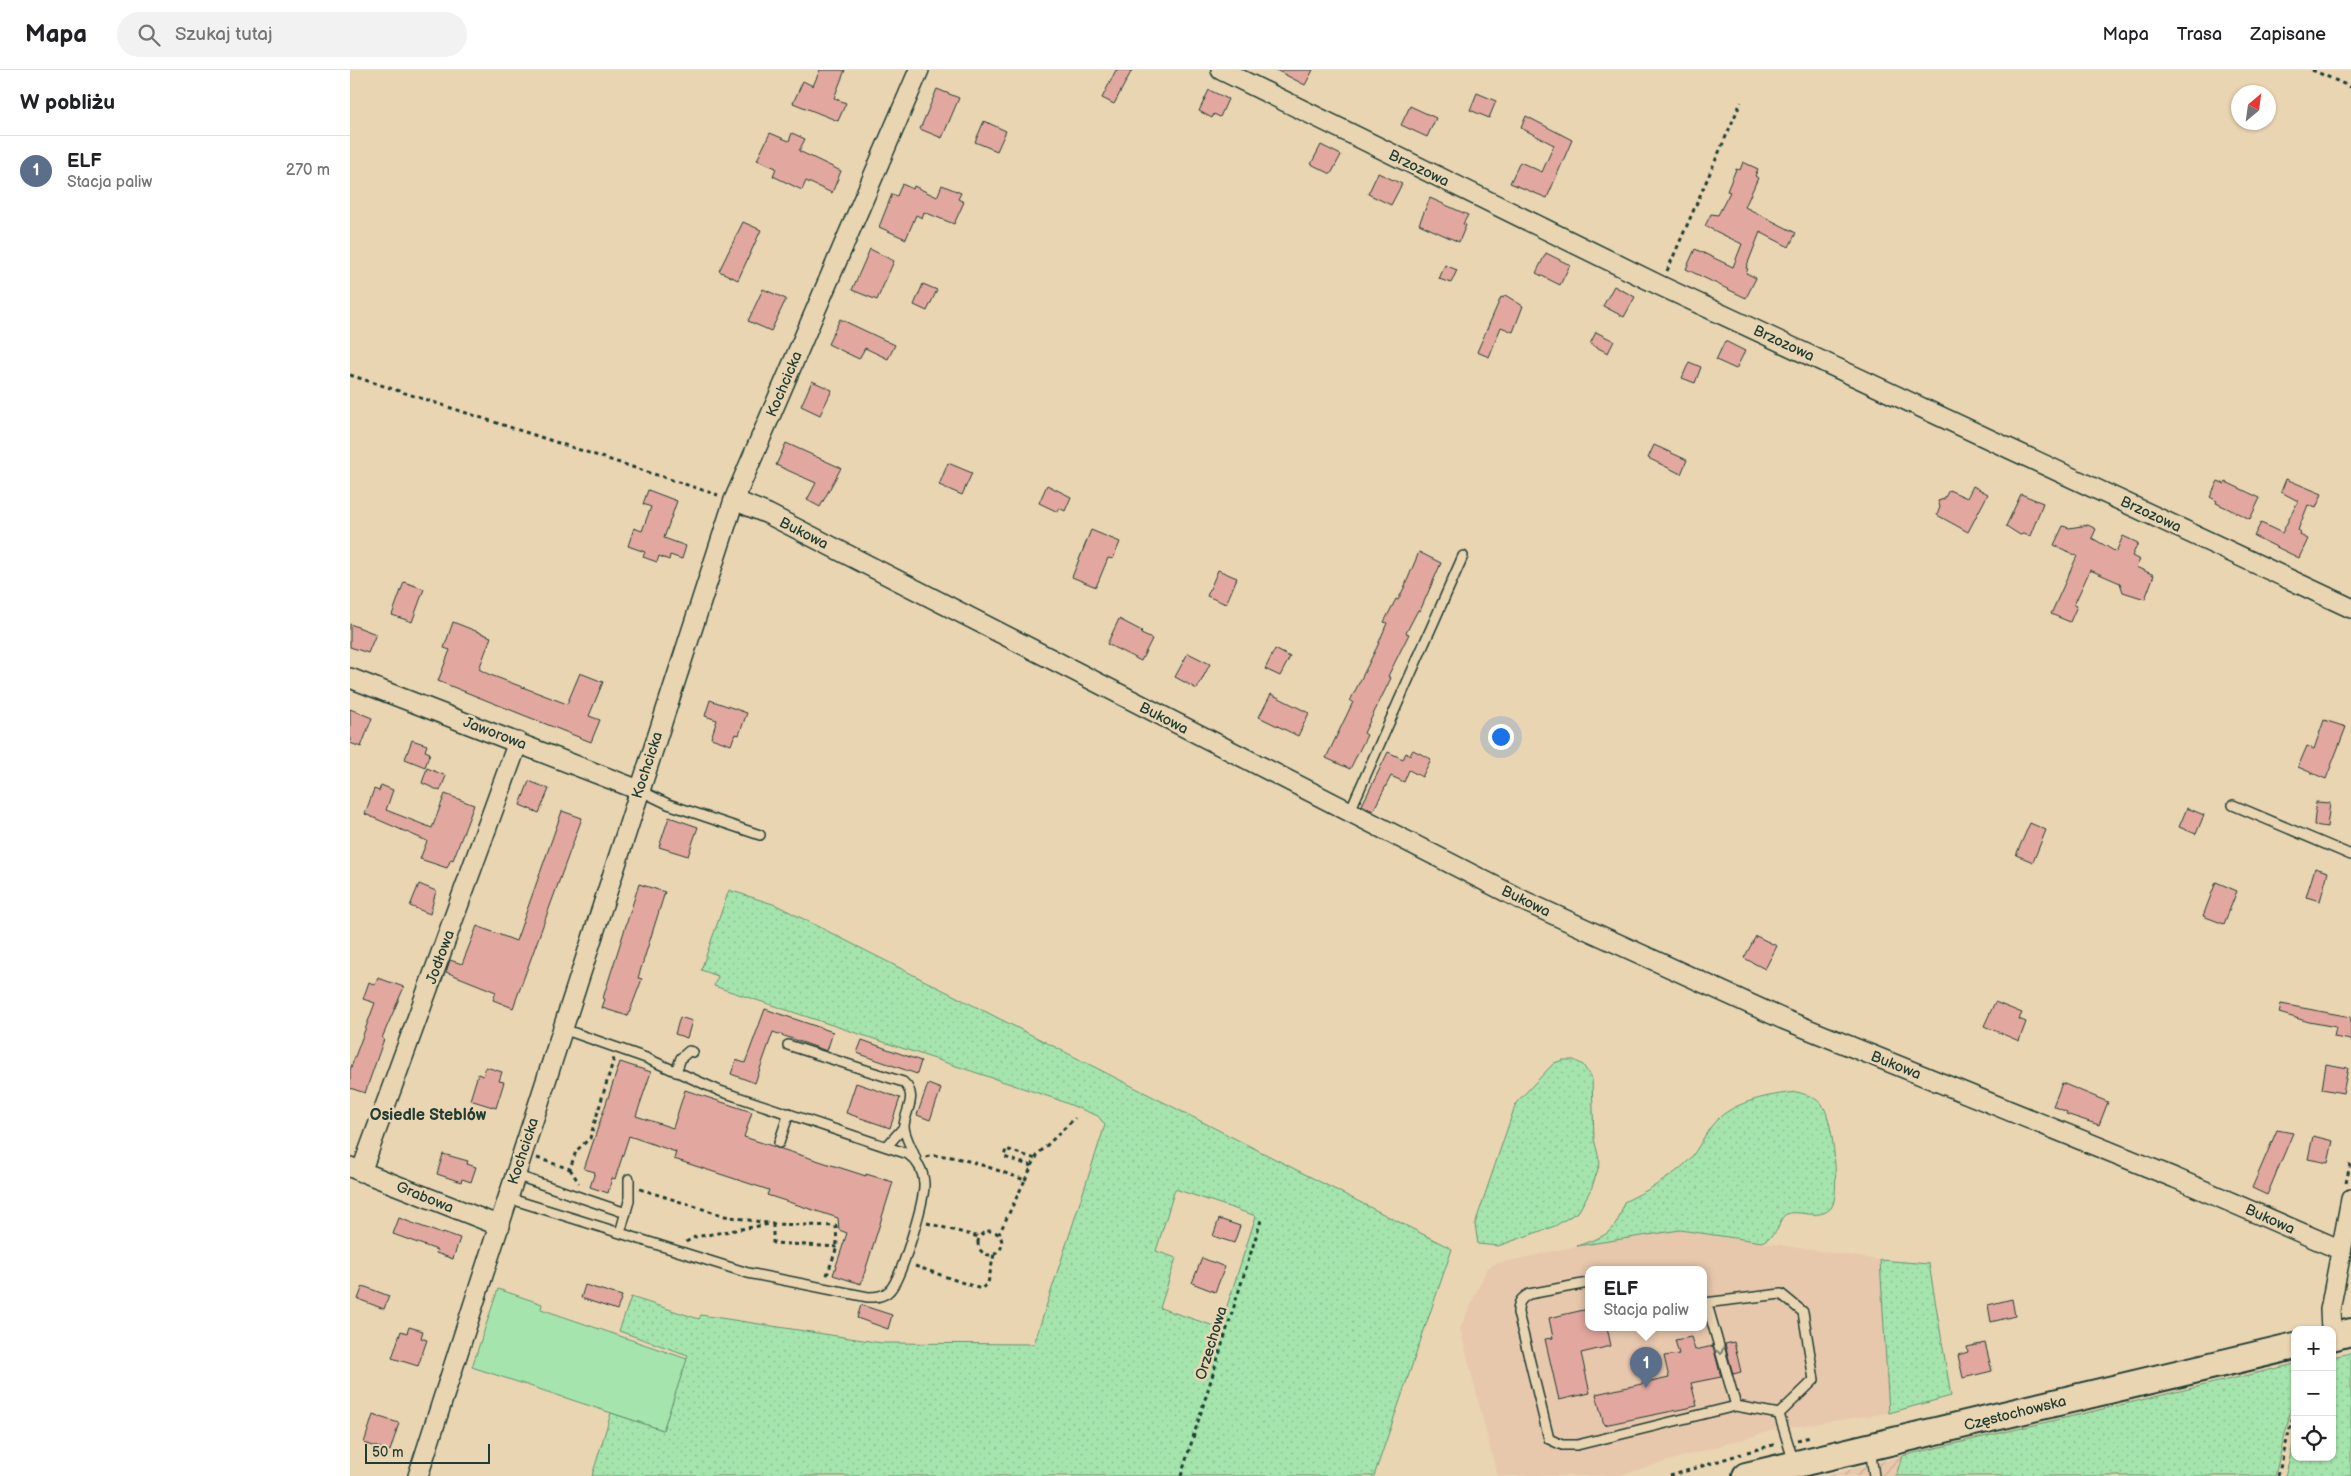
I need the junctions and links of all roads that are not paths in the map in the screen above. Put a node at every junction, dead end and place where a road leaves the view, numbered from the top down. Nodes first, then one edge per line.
1 (919, 70) edge
2 (1221, 70) edge
3 (734, 500) junction
4 (1463, 556) dead end
5 (2351, 608) edge
6 (350, 678) edge
7 (518, 742) junction
8 (639, 790) junction
9 (2232, 805) dead end
10 (1350, 811) junction
11 (760, 835) dead end
12 (2351, 856) edge
13 (563, 1029) junction
14 (788, 1045) dead end
15 (693, 1052) dead end
16 (676, 1072) junction
17 (789, 1113) junction
18 (904, 1127) junction
19 (779, 1143) dead end
20 (888, 1146) junction
21 (916, 1160) junction
22 (356, 1169) edge
23 (515, 1175) junction
24 (629, 1182) road end
25 (508, 1198) junction
26 (2351, 1199) edge
27 (626, 1213) junction
28 (500, 1226) junction
29 (620, 1233) junction
30 (2341, 1250) junction
31 (1585, 1285) edge
32 (1707, 1303) edge
33 (1707, 1310) edge
34 (2331, 1326) edge
35 (2351, 1332) edge
36 (2336, 1335) edge
37 (2289, 1347) edge
38 (1736, 1406) junction
39 (1779, 1414) junction
40 (1870, 1448) junction
41 (1794, 1465) junction
42 (418, 1476) edge
43 (1746, 1476) edge
44 (1874, 1476) edge

1 - 3 street, Kochcicka
2 - 5 street, Brzozowa
3 - 8 street, Kochcicka
3 - 10 street, Bukowa
4 - 10 lane
6 - 7 street, Jaworowa
7 - 8 street, Jaworowa
7 - 22 street, Jodłowa
8 - 11 lane
8 - 13 street, Kochcicka
9 - 12 lane
10 - 30 street, Bukowa
13 - 16 lane
13 - 23 street, Kochcicka
14 - 18 lane
15 - 16 lane
16 - 17 lane
17 - 19 lane
17 - 20 lane
18 - 20 lane
18 - 21 lane
20 - 21 lane
21 - 29 lane
22 - 28 street, Grabowa
23 - 25 street, Kochcicka
23 - 27 lane
24 - 27 lane
25 - 28 street, Kochcicka
25 - 29 lane
26 - 30 street
27 - 29 lane
28 - 42 street, Kochcicka
30 - 34 street
31 - 38 lane
32 - 39 lane
33 -> 38 lane
35 - 36 main road
37 - 40 main road, Częstochowska
38 - 39 lane
39 - 41 lane
40 - 41 main road, Częstochowska
40 - 44 lane
41 - 43 main road, Częstochowska

